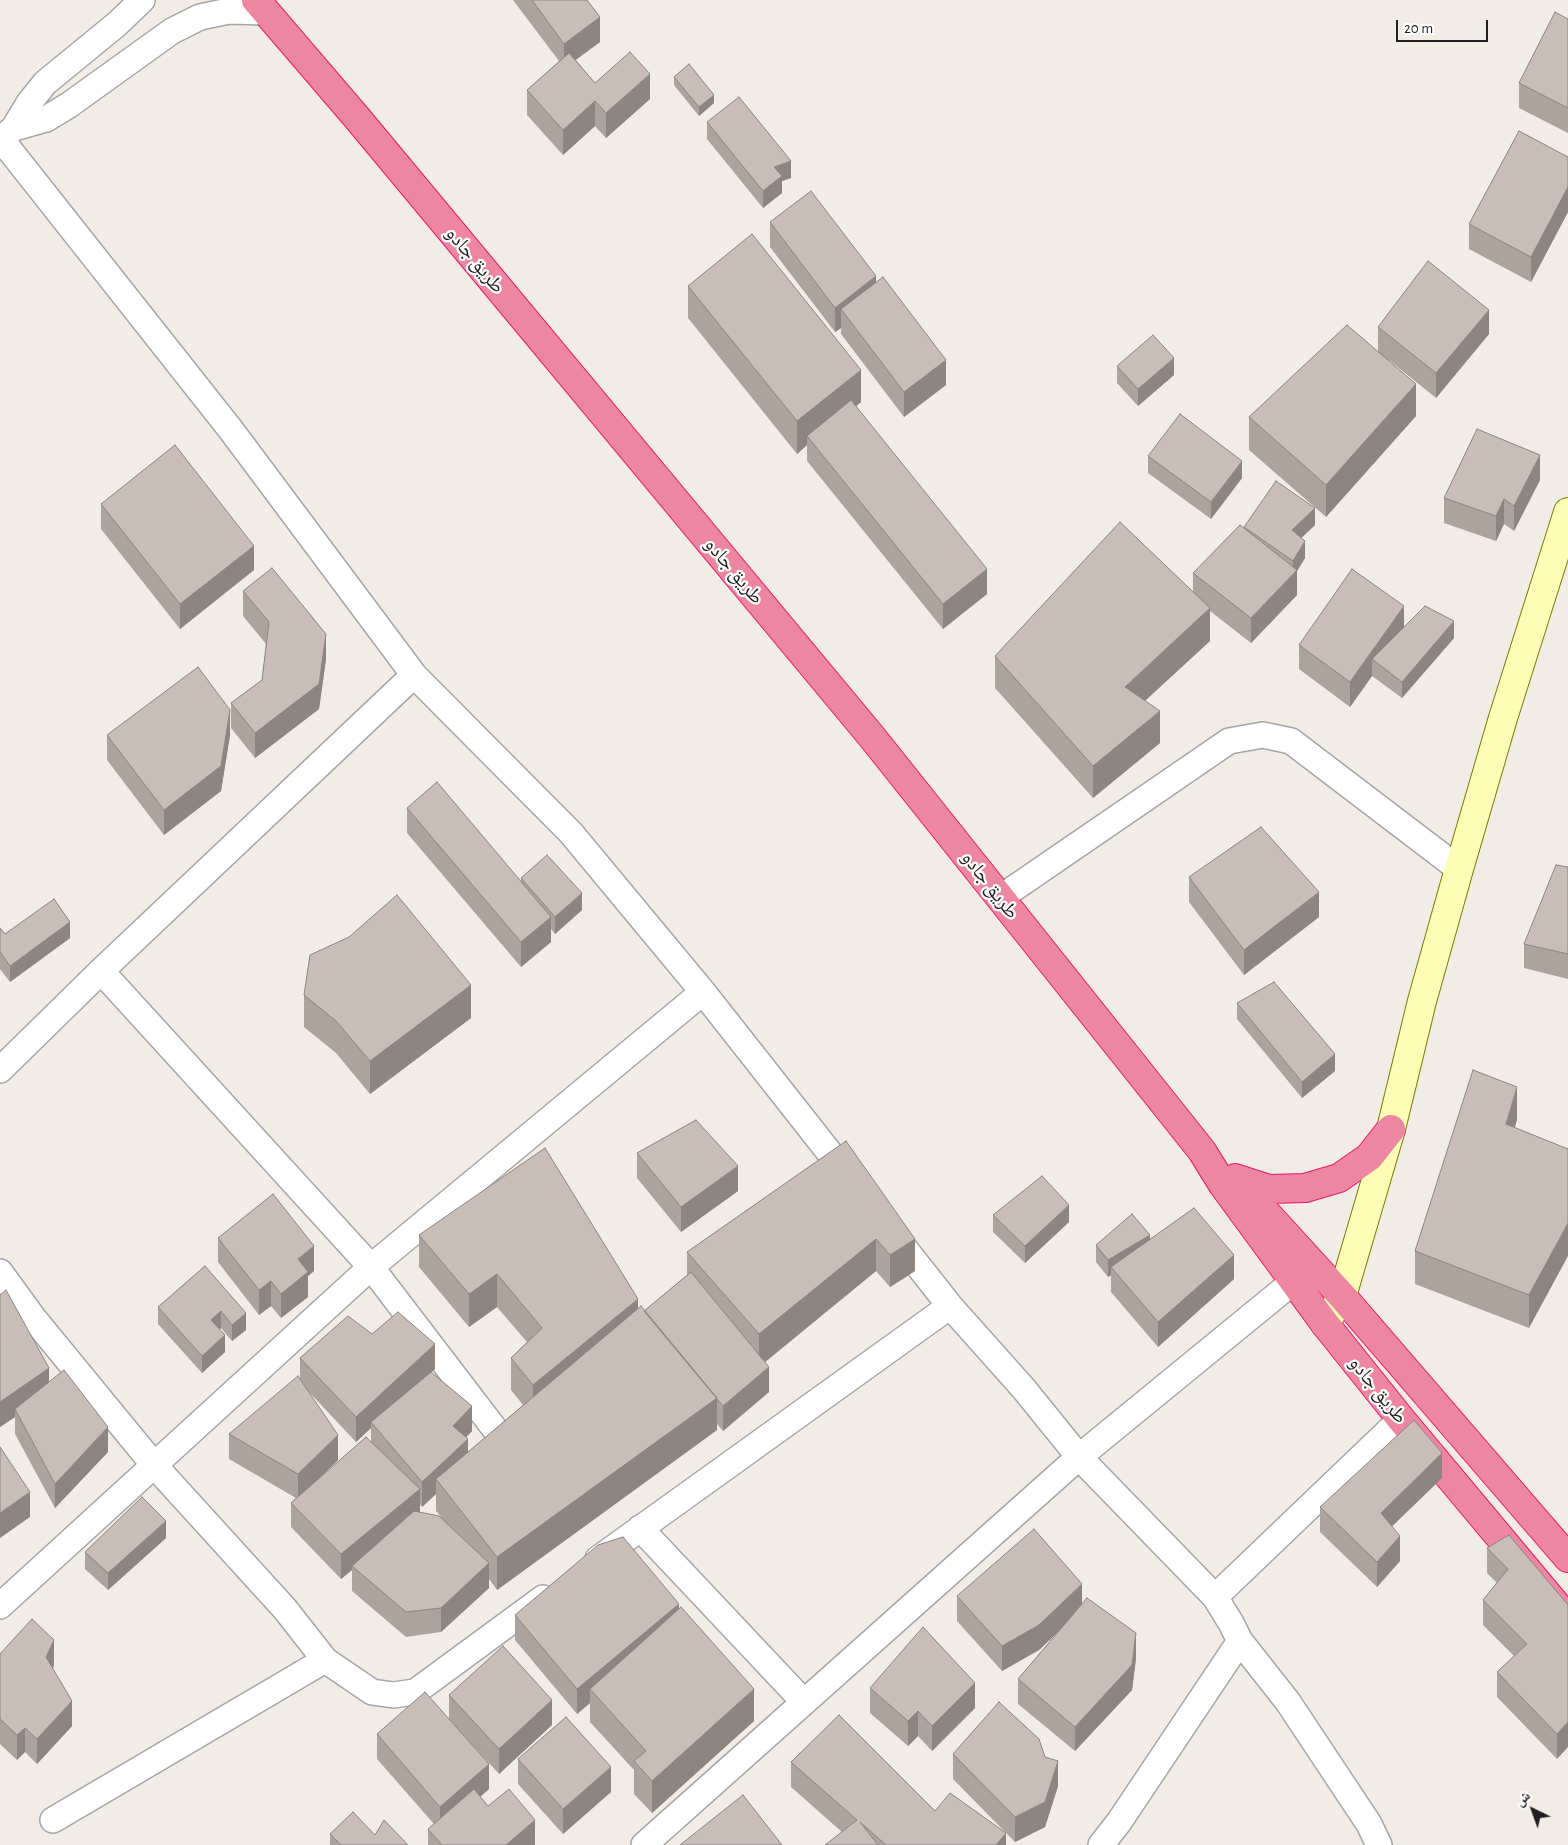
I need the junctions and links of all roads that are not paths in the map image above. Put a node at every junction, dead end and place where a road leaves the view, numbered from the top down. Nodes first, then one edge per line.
1 (142, 0) edge
2 (261, 6) edge
3 (197, 8) edge
4 (5, 136) edge
5 (1568, 512) edge
6 (414, 675) junction
7 (1459, 869) junction
8 (1000, 898) junction
9 (101, 971) junction
10 (703, 992) junction
11 (0, 1070) edge
12 (1391, 1129) junction
13 (1202, 1151) junction
14 (1235, 1178) junction
15 (864, 1197) edge
16 (882, 1220) edge
17 (372, 1267) junction
18 (0, 1272) edge
19 (1294, 1281) junction
20 (1342, 1296) junction
21 (950, 1306) junction
22 (1325, 1324) junction
23 (1401, 1420) junction
24 (494, 1428) edge
25 (1078, 1457) junction
26 (154, 1465) junction
27 (640, 1528) junction
28 (1568, 1558) edge
29 (1215, 1598) junction
30 (0, 1606) edge
31 (1568, 1620) edge
32 (1240, 1641) junction
33 (324, 1660) junction
34 (804, 1702) junction
35 (53, 1820) dead end
36 (644, 1845) edge
37 (1101, 1845) edge
38 (1379, 1845) edge

1 - 4 street
2 - 3 street
2 - 8 highway, طريق جادو
3 - 4 street
4 - 6 street
5 - 7 street
6 - 9 street
6 - 10 street
7 - 8 street
7 - 12 street
8 - 13 highway, طريق جادو
9 - 11 street
9 - 17 street
10 - 15 street
10 - 17 street
12 - 14 highway
12 - 20 street
13 - 14 highway, طريق جادو
13 - 19 highway, طريق جادو
14 - 20 highway, طريق جادو
16 - 21 street
17 - 24 street
17 - 26 street
18 - 26 street
19 - 22 highway, طريق جادو
19 - 25 street
20 - 22 street
20 - 28 highway, طريق جادو
21 - 25 street
21 - 27 street
22 - 23 highway, طريق جادو
23 - 29 street
23 - 31 highway, طريق جادو
25 - 29 street
25 - 34 street
26 - 30 street
26 - 33 street
27 - 33 street
27 - 34 street
29 - 32 street
32 - 37 street
32 - 38 street
33 - 35 street
34 - 36 street

